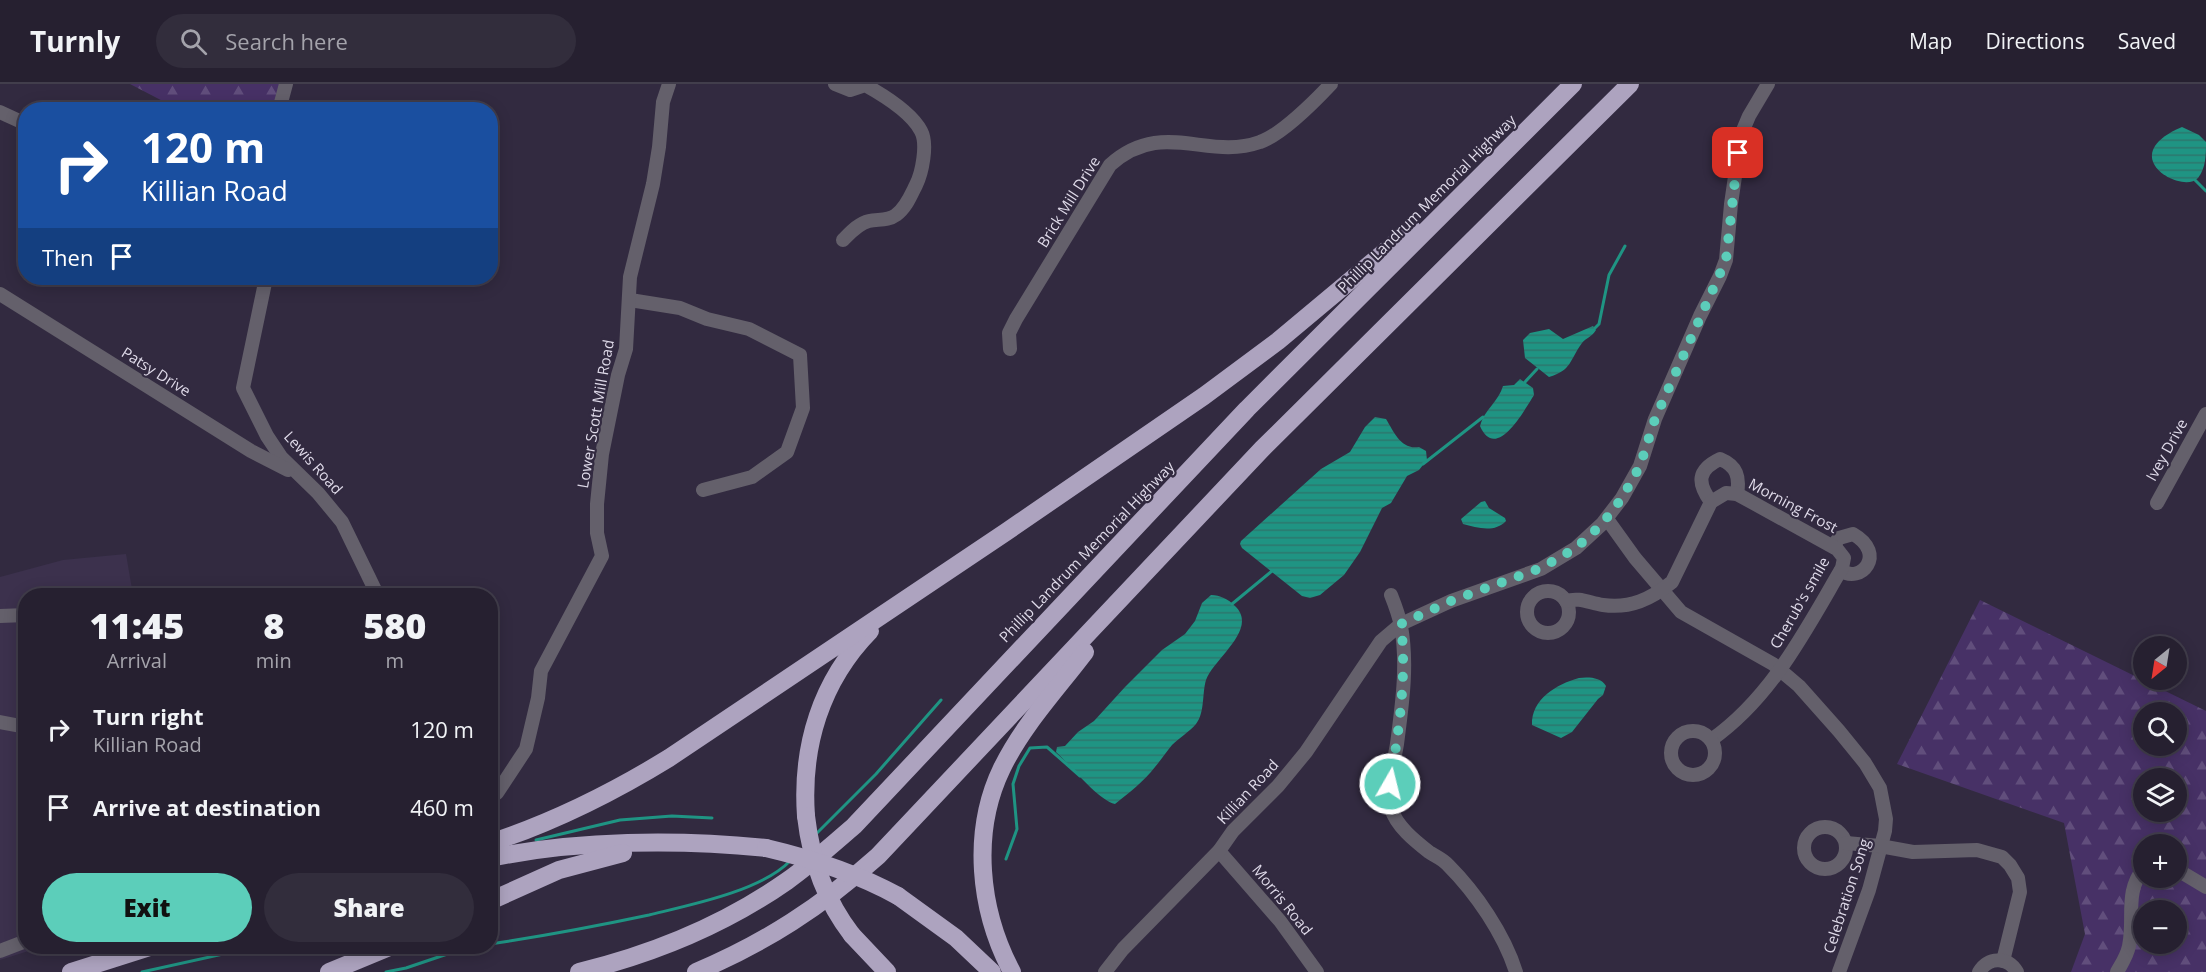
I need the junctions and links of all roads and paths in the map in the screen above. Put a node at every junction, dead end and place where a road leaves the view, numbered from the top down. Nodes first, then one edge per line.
1 (286, 84) edge
2 (669, 84) edge
3 (835, 84) edge
4 (1331, 84) edge
5 (1573, 84) edge
6 (1629, 84) edge
7 (1768, 84) edge
8 (281, 102) edge
9 (0, 112) edge
10 (18, 120) edge
11 (1491, 165) junction
12 (843, 240) dead end
13 (265, 285) edge
14 (0, 294) edge
15 (630, 300) junction
16 (1010, 349) dead end
17 (2206, 414) edge
18 (297, 475) junction
19 (703, 490) dead end
20 (1737, 494) junction
21 (1711, 502) junction
22 (2157, 503) dead end
23 (1606, 519) junction
24 (1833, 546) junction
25 (1842, 564) junction
26 (1150, 569) junction
27 (374, 588) edge
28 (1662, 590) junction
29 (1391, 596) dead end
30 (1566, 601) dead end
31 (890, 610) junction
32 (18, 615) edge
33 (0, 616) edge
34 (1401, 624) junction
35 (1779, 670) junction
36 (0, 722) edge
37 (18, 725) edge
38 (1711, 740) dead end
39 (498, 791) edge
40 (498, 840) edge
41 (1846, 843) dead end
42 (666, 844) junction
43 (1880, 846) junction
44 (1219, 851) junction
45 (498, 857) edge
46 (2187, 876) edge
47 (2206, 887) edge
48 (2133, 888) edge
49 (498, 897) edge
50 (18, 944) edge
51 (0, 951) edge
52 (128, 954) edge
53 (373, 954) edge
54 (2003, 961) junction
55 (71, 972) edge
56 (329, 972) edge
57 (579, 972) edge
58 (696, 972) edge
59 (887, 972) edge
60 (992, 972) edge
61 (1012, 972) edge
62 (1105, 972) edge
63 (1317, 972) edge
64 (1516, 972) edge
65 (1839, 972) edge
66 (1978, 972) edge
67 (2016, 972) edge
68 (2117, 972) edge

1 - 8 street
2 - 15 street, Lower Scott Mill Road
3 - 12 street
4 - 16 street, Brick Mill Drive
5 - 11 highway, Phillip Landrum Memorial Highway
6 - 26 highway
7 - 23 street, Killian Road
9 - 10 street
11 - 31 highway
11 - 57 highway, Phillip Landrum Memorial Highway
13 - 18 street, Lewis Road
14 - 18 street, Patsy Drive
15 - 19 street
15 - 39 street, Lower Scott Mill Road
17 - 22 street, Ivey Drive
18 - 27 street, Lewis Road
20 - 21 street, Morning Frost
20 - 21 street
20 - 24 street, Morning Frost
21 - 28 street
23 - 28 street, Celebration Song
23 - 34 street, Killian Road
24 - 25 street, Morning Frost
24 - 25 street
25 - 35 street, Cherub's smile
26 - 58 highway
26 - 61 highway
28 - 30 street
28 - 35 street, Celebration Song
29 - 34 street
31 - 40 highway
31 - 59 highway, bridge
32 - 33 street
34 - 44 street, Killian Road
34 - 64 street
35 - 38 street, Cherub's smile
35 - 43 street, Celebration Song
36 - 37 street
41 - 43 street
42 - 45 highway
42 - 49 highway
42 - 60 highway, bridge
43 - 54 street
43 - 65 street, Celebration Song
44 - 62 street, Killian Road
44 - 63 street, Morris Road
46 - 47 street
48 - 68 street
50 - 51 street
52 - 55 highway
53 - 56 highway
54 - 66 street
54 - 67 street

